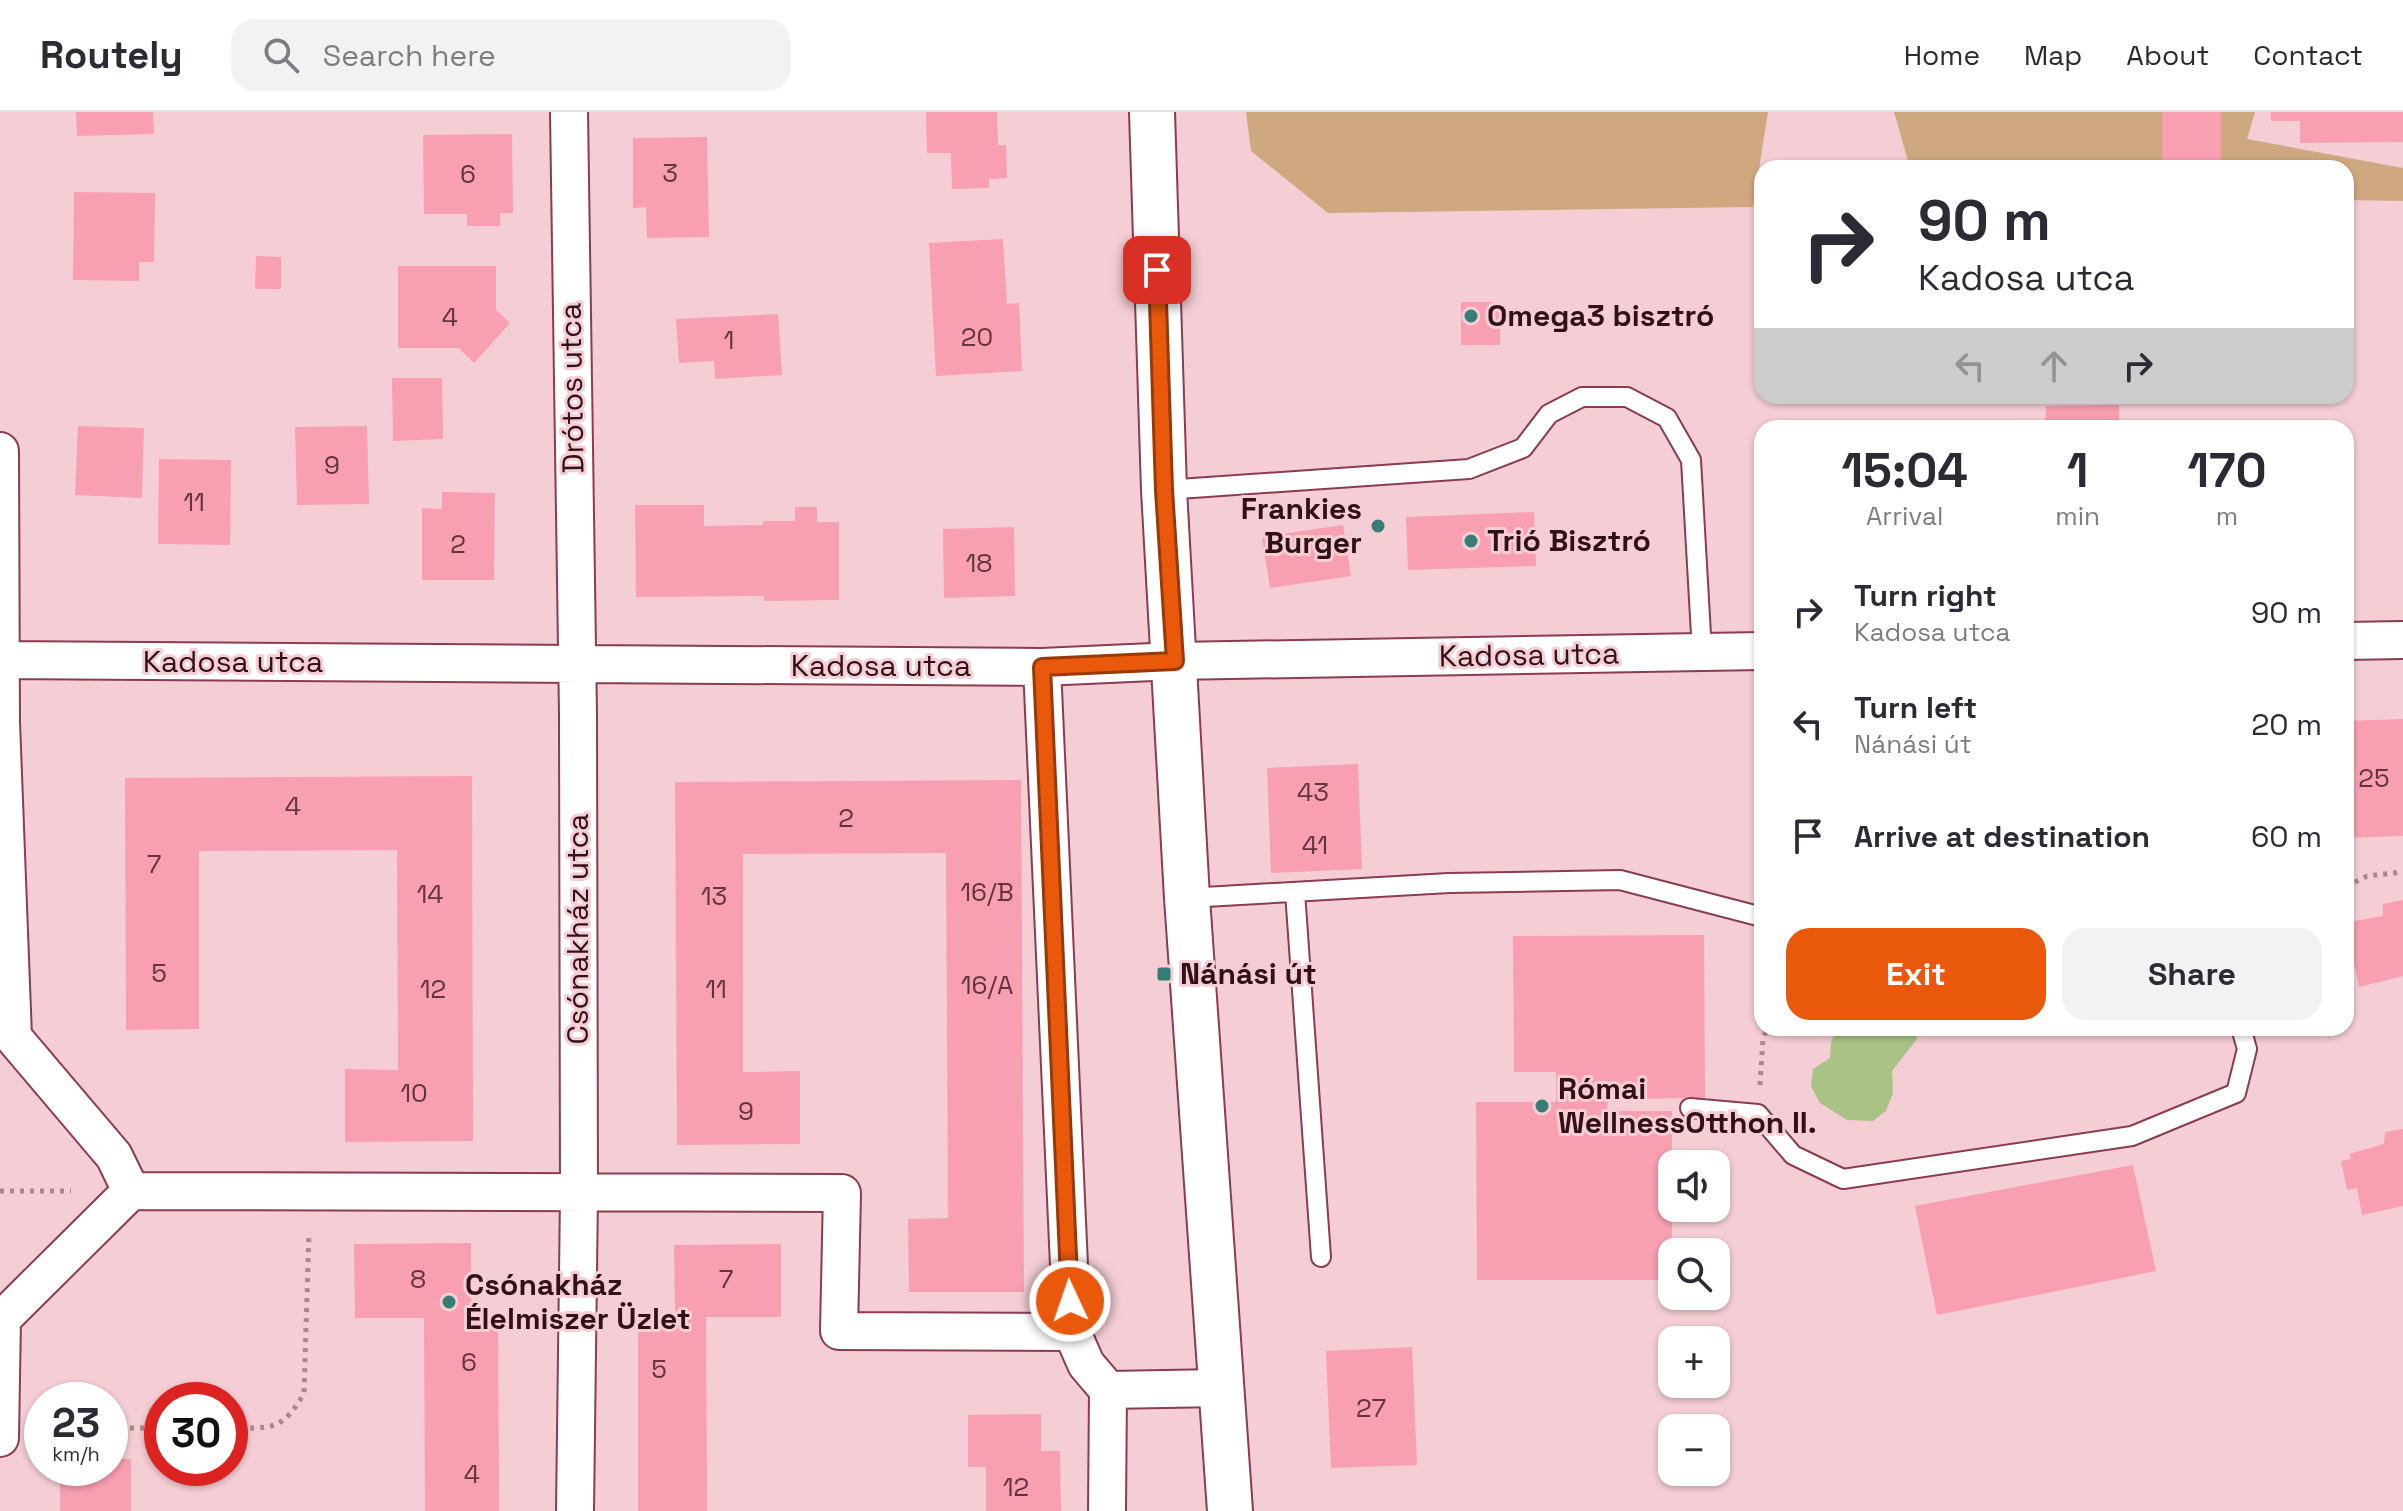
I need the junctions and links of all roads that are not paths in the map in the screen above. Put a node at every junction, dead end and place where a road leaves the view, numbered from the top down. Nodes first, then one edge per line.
1 (569, 112) edge
2 (1152, 112) edge
3 (0, 451) edge
4 (1164, 490) junction
5 (2403, 640) edge
6 (2354, 641) edge
7 (1754, 651) edge
8 (1702, 652) junction
9 (0, 660) edge
10 (1175, 661) junction
11 (575, 665) junction
12 (1042, 667) junction
13 (1295, 892) junction
14 (1187, 898) junction
15 (1754, 915) edge
16 (2243, 1036) edge
17 (7, 1043) edge
18 (1690, 1108) dead end
19 (131, 1191) junction
20 (579, 1194) junction
21 (1321, 1257) dead end
22 (1, 1318) edge
23 (1072, 1332) junction
24 (1221, 1388) junction
25 (1108, 1390) junction
26 (0, 1438) edge
27 (575, 1511) edge
28 (1107, 1511) edge
29 (1230, 1511) edge

1 - 11 street, Drótos utca
2 - 4 street
3 - 9 street
4 - 8 lane
4 - 10 street
5 - 6 street
7 - 8 street, Kadosa utca
8 - 10 street, Kadosa utca
9 - 11 street, Kadosa utca
9 - 17 street
10 - 12 street, Kadosa utca
10 - 14 street
11 - 12 street, Kadosa utca
11 - 20 street, Csónakház utca
12 - 23 street
13 - 14 lane
13 - 15 lane
13 - 21 lane
14 - 24 street
16 - 18 lane
17 - 19 street
19 - 20 street
19 - 22 street
20 - 23 street
20 - 27 street, Csónakház utca
22 - 26 street
23 - 25 street
24 - 25 street
24 - 29 street
25 - 28 street

